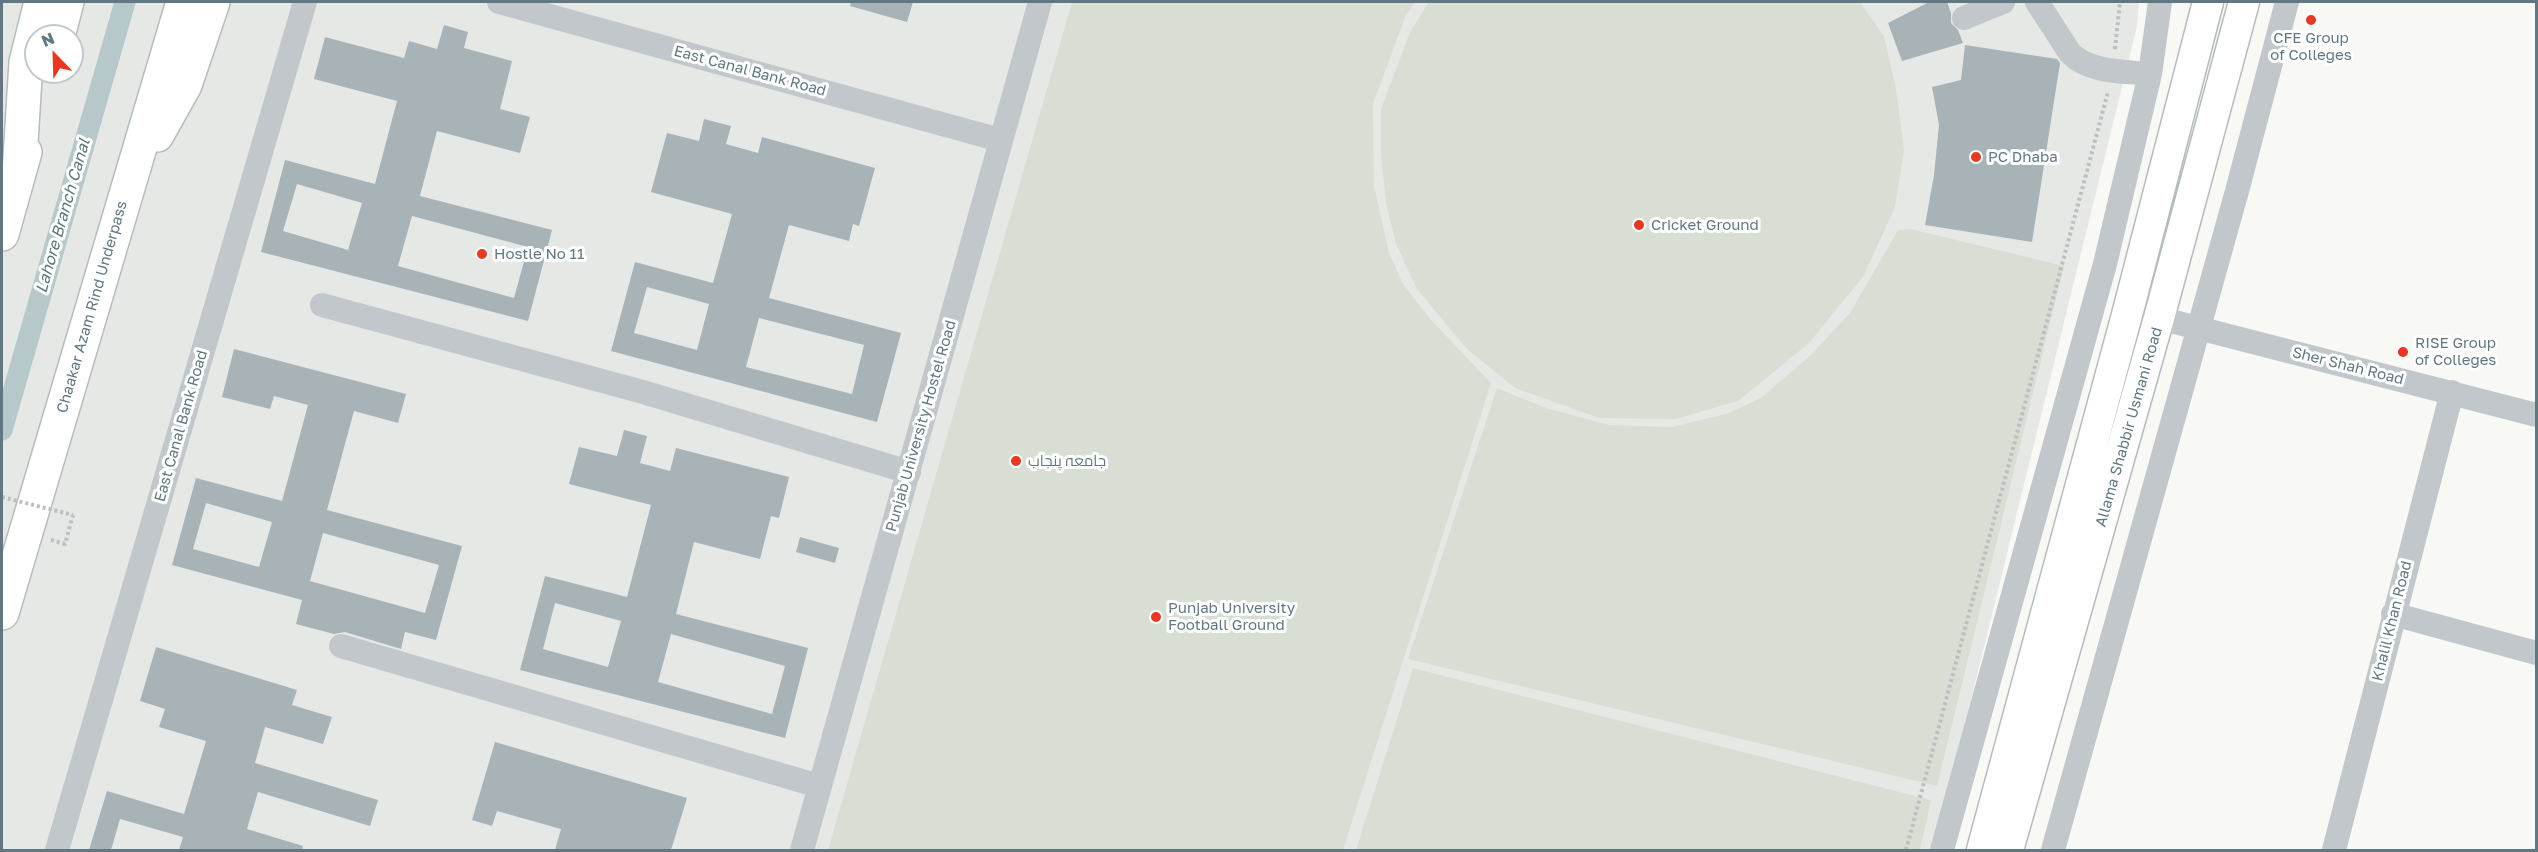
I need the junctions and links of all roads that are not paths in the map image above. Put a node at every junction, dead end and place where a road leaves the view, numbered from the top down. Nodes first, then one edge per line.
1 (40, 2) edge
2 (67, 2) edge
3 (183, 2) edge
4 (213, 2) edge
5 (305, 2) edge
6 (505, 2) edge
7 (1040, 2) edge
8 (2002, 2) edge
9 (2037, 2) edge
10 (2160, 2) edge
11 (2208, 2) edge
12 (2244, 2) edge
13 (2287, 2) edge
14 (1964, 18) dead end
15 (61, 24) edge
16 (2150, 74) junction
17 (44, 84) edge
18 (1000, 140) junction
19 (18, 174) junction
20 (125, 191) junction
21 (2, 234) edge
22 (322, 304) dead end
23 (2159, 318) junction
24 (2198, 330) junction
25 (2452, 392) junction
26 (2536, 415) edge
27 (909, 472) junction
28 (2, 613) edge
29 (2393, 614) junction
30 (340, 646) dead end
31 (2536, 653) edge
32 (819, 786) junction
33 (57, 850) edge
34 (802, 850) edge
35 (1942, 850) edge
36 (1982, 850) edge
37 (2008, 850) edge
38 (2053, 850) edge
39 (2334, 850) edge

1 - 19 highway
2 - 15 highway
3 - 20 highway, Chaakar Azam Rind Underpass
4 - 20 highway
5 - 33 street, East Canal Bank Road
6 - 18 street, East Canal Bank Road
7 - 18 street, Punjab University Hostel Road
8 - 14 street
9 - 16 street
10 - 16 street
11 - 36 main road, Allama Shabbir Usmani Road
12 - 23 main road, Allama Shabbir Usmani Road
13 - 24 street
16 - 35 street
17 - 19 highway
18 - 27 street, Punjab University Hostel Road
19 - 21 highway
20 - 28 highway, Chaakar Azam Rind Underpass
22 - 27 street
23 - 24 street, Sher Shah Road
23 - 37 main road, Allama Shabbir Usmani Road
24 - 25 street, Sher Shah Road
24 - 38 street
25 - 26 street, Sher Shah Road
25 - 29 street, Khalil Khan Road
27 - 32 street, Punjab University Hostel Road
29 - 31 street
29 - 39 street, Khalil Khan Road
30 - 32 street
32 - 34 street, Punjab University Hostel Road

